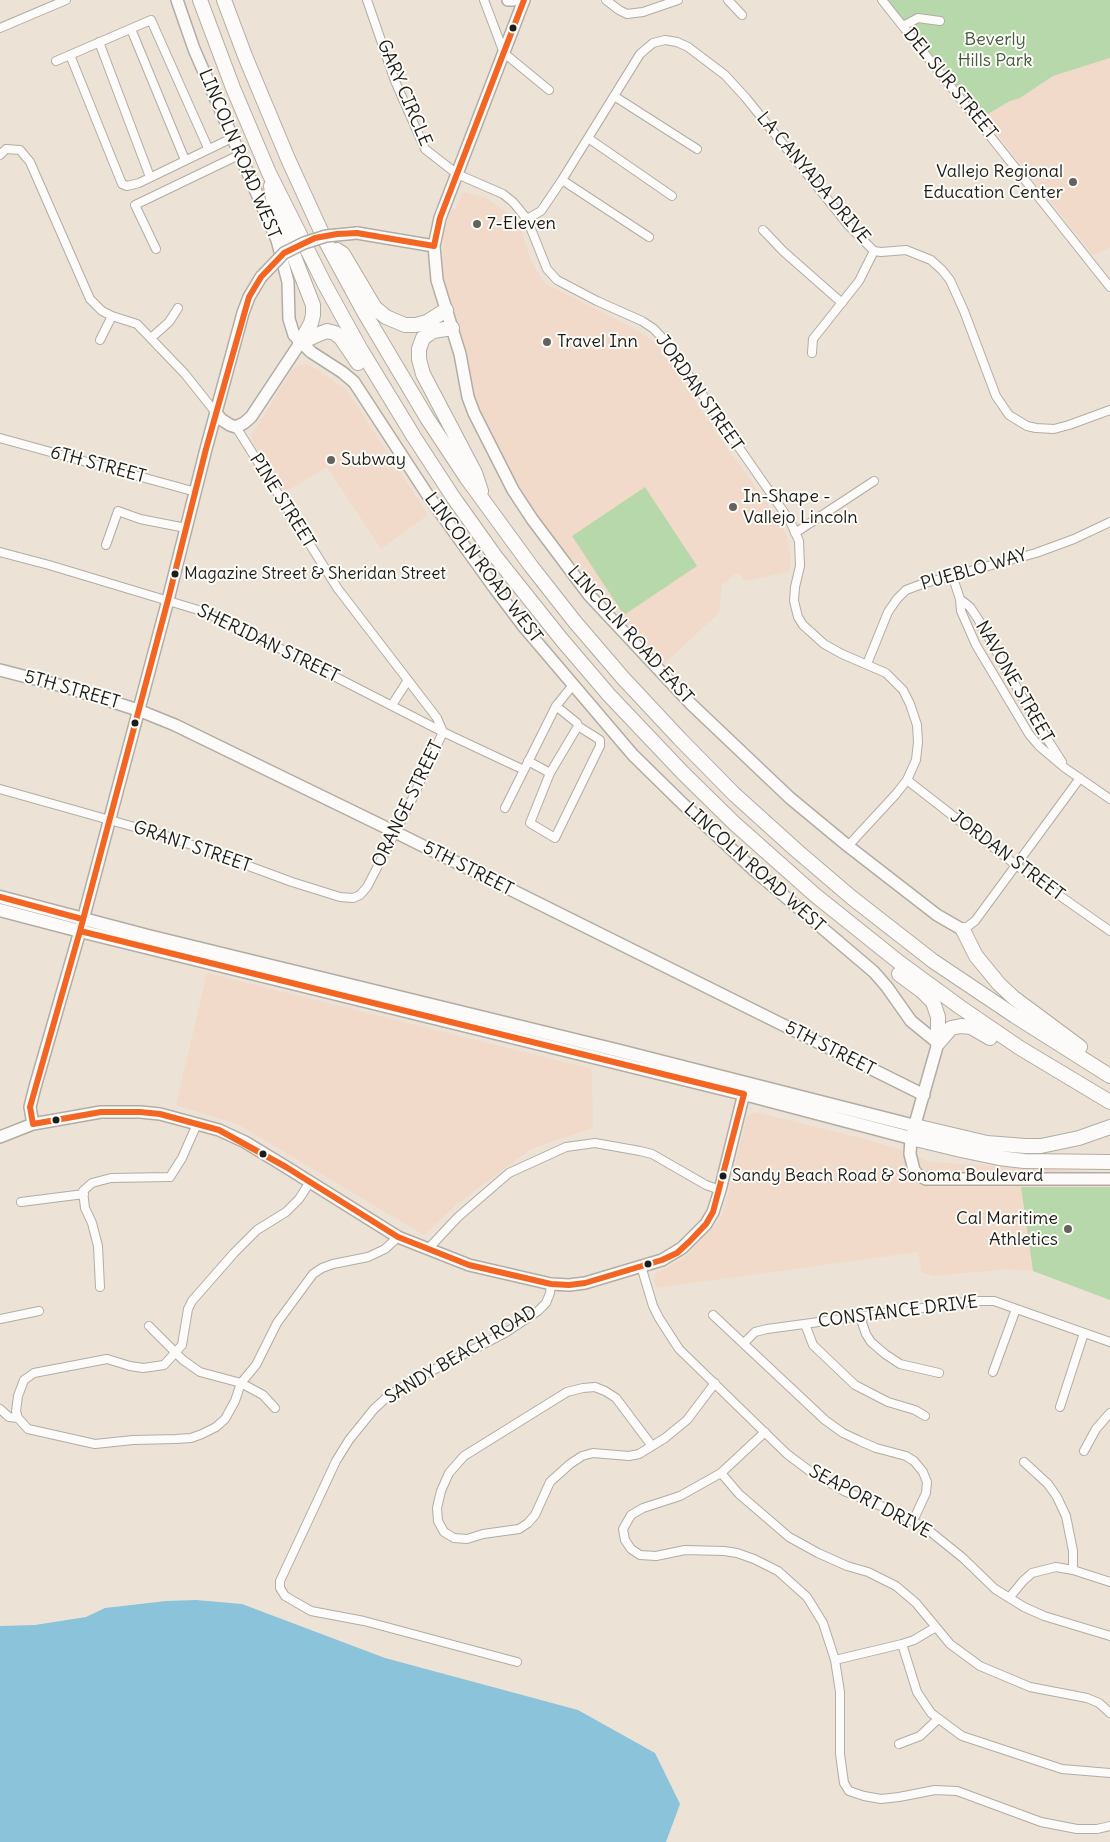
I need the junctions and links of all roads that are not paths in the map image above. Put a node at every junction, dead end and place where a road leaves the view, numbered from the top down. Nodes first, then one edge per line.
1 (66, 0) edge
2 (177, 0) edge
3 (200, 0) edge
4 (224, 0) edge
5 (368, 0) edge
6 (484, 0) edge
7 (508, 0) edge
8 (513, 0) edge
9 (524, 0) edge
10 (606, 0) edge
11 (678, 0) edge
12 (728, 0) edge
13 (882, 0) edge
14 (742, 15) dead end
15 (940, 21) dead end
16 (903, 26) junction
17 (0, 28) edge
18 (131, 29) junction
19 (99, 42) junction
20 (504, 53) junction
21 (70, 55) junction
22 (56, 61) dead end
23 (549, 90) dead end
24 (614, 96) junction
25 (232, 138) junction
26 (588, 138) junction
27 (208, 148) junction
28 (697, 149) dead end
29 (0, 155) edge
30 (239, 155) junction
31 (185, 160) junction
32 (269, 173) junction
33 (457, 174) junction
34 (150, 177) junction
35 (562, 180) junction
36 (672, 196) dead end
37 (527, 219) junction
38 (763, 230) dead end
39 (649, 237) dead end
40 (326, 242) junction
41 (434, 246) junction
42 (156, 249) dead end
43 (874, 251) junction
44 (1109, 285) edge
45 (842, 303) junction
46 (178, 308) dead end
47 (446, 310) junction
48 (112, 316) junction
49 (452, 328) junction
50 (151, 338) junction
51 (100, 340) dead end
52 (300, 343) junction
53 (812, 353) dead end
54 (377, 378) junction
55 (1110, 410) edge
56 (216, 413) junction
57 (236, 427) junction
58 (0, 438) edge
59 (874, 481) dead end
60 (196, 492) junction
61 (486, 506) junction
62 (1110, 522) edge
63 (186, 528) junction
64 (796, 533) junction
65 (106, 545) dead end
66 (0, 552) edge
67 (952, 575) junction
68 (960, 599) junction
69 (168, 600) junction
70 (867, 664) junction
71 (0, 670) edge
72 (408, 680) junction
73 (573, 685) junction
74 (392, 705) junction
75 (556, 706) junction
76 (138, 710) junction
77 (578, 726) junction
78 (443, 732) junction
79 (528, 761) junction
80 (1066, 768) junction
81 (524, 770) junction
82 (550, 773) junction
83 (1080, 778) junction
84 (906, 780) junction
85 (0, 789) edge
86 (1110, 799) edge
87 (506, 808) dead end
88 (110, 819) junction
89 (395, 832) junction
90 (848, 846) junction
91 (1016, 866) junction
92 (373, 876) joint
93 (815, 896) junction
94 (0, 897) edge
95 (0, 910) edge
96 (82, 918) junction
97 (963, 930) junction
98 (80, 931) junction
99 (1110, 931) edge
100 (938, 1043) junction
101 (1110, 1071) edge
102 (1110, 1076) edge
103 (1071, 1078) junction
104 (745, 1089) junction
105 (924, 1095) junction
106 (1110, 1102) edge
107 (33, 1124) junction
108 (197, 1124) junction
109 (1110, 1127) edge
110 (913, 1132) junction
111 (0, 1137) edge
112 (1110, 1162) edge
113 (1110, 1179) edge
114 (310, 1182) junction
115 (720, 1190) junction
116 (84, 1194) junction
117 (22, 1202) dead end
118 (398, 1237) junction
119 (428, 1249) junction
120 (641, 1266) junction
121 (551, 1284) junction
122 (100, 1287) dead end
123 (1016, 1309) junction
124 (39, 1311) dead end
125 (713, 1314) dead end
126 (860, 1317) junction
127 (0, 1319) edge
128 (805, 1324) junction
129 (149, 1326) dead end
130 (1084, 1333) junction
131 (1110, 1342) edge
132 (744, 1344) junction
133 (176, 1353) junction
134 (993, 1372) dead end
135 (939, 1373) dead end
136 (240, 1383) junction
137 (715, 1383) junction
138 (1060, 1407) dead end
139 (275, 1408) dead end
140 (0, 1409) edge
141 (1110, 1413) edge
142 (926, 1416) dead end
143 (18, 1418) junction
144 (765, 1432) junction
145 (652, 1446) junction
146 (1084, 1451) dead end
147 (1024, 1462) dead end
148 (721, 1473) junction
149 (913, 1521) junction
150 (1073, 1570) junction
151 (1110, 1582) edge
152 (1009, 1598) junction
153 (936, 1627) junction
154 (1110, 1636) edge
155 (902, 1644) junction
156 (835, 1660) junction
157 (517, 1662) dead end
158 (1110, 1713) edge
159 (938, 1719) junction
160 (900, 1744) dead end
161 (1110, 1773) edge
162 (1110, 1826) edge

1 - 17 street
2 - 25 street, LINCOLN ROAD WEST
3 - 32 highway
4 - 40 highway
5 - 33 street, GARY CIRCLE
6 - 20 street
7 - 8 street
9 - 20 street, LINCOLN ROAD EAST
10 - 11 street
12 - 14 street
13 - 16 street, DEL SUR STREET
15 - 16 street
16 - 44 street, DEL SUR STREET
18 - 19 street
18 - 27 street
18 - 31 street
19 - 21 street
19 - 34 street
20 - 23 street
20 - 33 street, LINCOLN ROAD EAST
21 - 22 street
21 - 34 street
24 - 26 street, LA CANYADA DRIVE
24 - 28 street
24 - 43 street, LA CANYADA DRIVE
25 - 27 street
25 - 30 street, LINCOLN ROAD WEST
26 - 35 street, LA CANYADA DRIVE
26 - 36 street
27 - 31 street
29 - 48 street
30 - 42 street
30 - 52 street, LINCOLN ROAD WEST
31 - 34 street
32 - 52 highway
32 - 54 highway
33 - 37 street, JORDAN STREET
33 - 41 street, LINCOLN ROAD EAST
35 - 37 street, LA CANYADA DRIVE
35 - 39 street
37 - 64 street, JORDAN STREET
38 - 45 street
40 - 47 highway
40 - 61 highway
41 - 47 street, LINCOLN ROAD EAST
41 - 56 street, bridge
43 - 45 street
43 - 55 street, LA CANYADA DRIVE
45 - 53 street
46 - 50 street
47 - 49 street, LINCOLN ROAD EAST
48 - 50 street, PINE STREET
48 - 51 street
49 - 61 highway
49 - 90 street, LINCOLN ROAD EAST
50 - 56 street, PINE STREET
52 - 54 highway
52 - 57 street
52 - 73 street, LINCOLN ROAD WEST
54 - 93 highway
56 - 57 street, PINE STREET
56 - 60 street
57 - 72 street, PINE STREET
58 - 60 street, 6TH STREET
59 - 64 street
60 - 63 street
61 - 102 highway
62 - 67 street, PUEBLO WAY
63 - 65 street
63 - 69 street
64 - 70 street, JORDAN STREET
66 - 69 street, SHERIDAN STREET
67 - 68 street, NAVONE STREET
67 - 70 street, PUEBLO WAY
68 - 80 street, NAVONE STREET
68 - 80 street, NAVONE STREET
69 - 74 street, SHERIDAN STREET
69 - 76 street
70 - 84 street
71 - 76 street, 5TH STREET
72 - 74 street
72 - 78 street, PINE STREET
73 - 75 street
73 - 100 street, LINCOLN ROAD WEST
74 - 78 street, SHERIDAN STREET
75 - 77 street
75 - 79 street
76 - 88 street
76 - 89 street, 5TH STREET
77 - 82 street
77 - 82 street
78 - 81 street, SHERIDAN STREET
78 - 89 street, ORANGE STREET
79 - 81 street
79 - 82 street
80 - 83 street, NAVONE STREET
81 - 87 street
83 - 86 street, NAVONE STREET
83 - 91 street
84 - 90 street
84 - 91 street, JORDAN STREET
85 - 88 street, GRANT STREET
88 - 92 street, GRANT STREET
88 - 96 street
89 - 92 street, ORANGE STREET
89 - 105 street, 5TH STREET
90 - 97 street, LINCOLN ROAD EAST
91 - 97 street
91 - 99 street, JORDAN STREET
93 - 100 highway
93 - 103 highway
94 - 96 main road
95 - 98 main road
96 - 98 street
96 - 104 main road
97 - 101 highway
98 - 104 main road
98 - 107 street
100 - 103 highway
100 - 105 street
103 - 106 highway
104 - 110 main road
104 - 115 street
105 - 110 street
107 - 108 street
107 - 111 street
108 - 114 street
108 - 116 street
109 - 110 highway
110 - 112 highway
110 - 113 street
114 - 118 street
114 - 133 street
115 - 119 street
115 - 120 street
116 - 117 street
116 - 122 street
118 - 119 street
118 - 136 street
119 - 121 street
120 - 121 street
120 - 137 street, SEAPORT DRIVE
121 - 157 street, SANDY BEACH ROAD
123 - 126 street, CONSTANCE DRIVE
123 - 130 street, CONSTANCE DRIVE
123 - 134 street
124 - 127 street
125 - 132 street
126 - 128 street, CONSTANCE DRIVE
126 - 135 street
128 - 132 street, CONSTANCE DRIVE
128 - 142 street
129 - 133 street
130 - 131 street, CONSTANCE DRIVE
130 - 138 street
132 - 149 street
133 - 136 street
133 - 143 street
136 - 139 street
136 - 143 street
137 - 144 street, SEAPORT DRIVE
137 - 145 street
140 - 143 street
141 - 146 street
144 - 148 street
144 - 149 street, SEAPORT DRIVE
145 - 145 street
147 - 150 street
148 - 153 street
148 - 156 street
149 - 152 street, SEAPORT DRIVE
150 - 151 street
150 - 152 street
152 - 154 street, SEAPORT DRIVE
153 - 155 street
153 - 158 street
155 - 156 street
155 - 159 street
156 - 162 street
159 - 160 street
159 - 161 street

